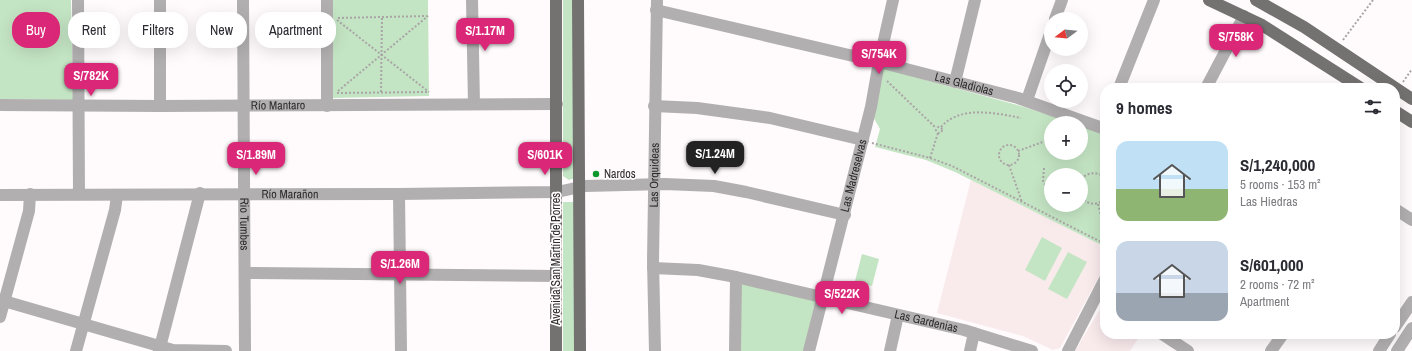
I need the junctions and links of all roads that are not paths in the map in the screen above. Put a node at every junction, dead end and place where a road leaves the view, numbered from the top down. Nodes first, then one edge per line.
1 (78, 0) edge
2 (160, 0) edge
3 (243, 0) edge
4 (327, 0) edge
5 (472, 0) edge
6 (556, 0) edge
7 (578, 0) edge
8 (893, 0) edge
9 (975, 0) edge
10 (1062, 0) edge
11 (1154, 0) edge
12 (1209, 0) edge
13 (1256, 0) edge
14 (657, 5) edge
15 (1058, 12) edge
16 (1244, 16) junction
17 (1044, 50) edge
18 (878, 67) junction
19 (955, 82) junction
20 (1121, 83) edge
21 (1210, 83) edge
22 (1353, 83) edge
23 (1388, 83) edge
24 (1400, 91) edge
25 (1412, 99) edge
26 (1027, 100) junction
27 (474, 104) junction
28 (556, 104) junction
29 (0, 105) edge
30 (79, 105) junction
31 (160, 106) junction
32 (243, 106) junction
33 (327, 106) junction
34 (654, 106) junction
35 (1400, 114) edge
36 (1412, 122) edge
37 (1100, 125) edge
38 (863, 140) junction
39 (654, 184) junction
40 (580, 187) junction
41 (557, 192) junction
42 (200, 193) junction
43 (244, 193) junction
44 (30, 194) junction
45 (79, 194) junction
46 (399, 194) junction
47 (0, 195) edge
48 (117, 195) junction
49 (1400, 212) edge
50 (844, 215) junction
51 (1412, 220) edge
52 (653, 268) junction
53 (245, 273) junction
54 (400, 273) junction
55 (556, 276) junction
56 (736, 277) junction
57 (4, 295) edge
58 (1100, 297) edge
59 (822, 298) junction
60 (1412, 302) edge
61 (898, 315) junction
62 (0, 317) edge
63 (1400, 319) edge
64 (84, 324) junction
65 (1400, 329) edge
66 (1411, 331) edge
67 (974, 333) junction
68 (1170, 339) edge
69 (1279, 339) edge
70 (1387, 339) edge
71 (159, 349) edge
72 (76, 351) edge
73 (226, 351) edge
74 (245, 351) edge
75 (401, 351) edge
76 (556, 351) edge
77 (580, 351) edge
78 (655, 351) edge
79 (735, 351) edge
80 (809, 351) edge
81 (890, 351) edge
82 (970, 351) edge
83 (1032, 351) edge
84 (1068, 351) edge
85 (1188, 351) edge
86 (1271, 351) edge
87 (1379, 351) edge
88 (1397, 351) edge

1 - 30 street
2 - 31 street
3 - 32 street, Rio Tumbes
4 - 33 street
5 - 27 street
6 - 28 main road, Avenida San Martín de Porres
7 - 40 main road, Avenida San Martín de Porres
8 - 18 street, Las Madreselvas
9 - 19 street
10 - 15 street
11 - 20 street
12 - 16 main road
13 - 23 main road
14 - 18 street, Las Gladiolas
14 - 34 street, Las Orquideas
16 - 21 street
16 - 22 main road
17 - 26 street
18 - 19 street, Las Gladiolas
18 - 38 street, Las Madreselvas
19 - 26 street, Las Gladiolas
24 - 25 main road
26 - 37 street, Las Gladiolas
27 - 28 street, Río Mantaro
27 - 33 street, Río Mantaro
28 - 41 main road, Avenida San Martín de Porres
29 - 30 street, Río Mantaro
30 - 31 street, Río Mantaro
30 - 45 street
31 - 32 street, Río Mantaro
32 - 33 street, Río Mantaro
32 - 43 street, Rio Tumbes
34 - 38 street
34 - 39 street, Las Orquideas
35 - 36 main road
38 - 50 street, Las Madreselvas
39 - 40 street, Río Marañon
39 - 50 street, Río Marañon
39 - 52 street, Las Orquideas
40 - 41 street, Río Marañon
40 - 77 main road, Avenida San Martín de Porres
41 - 46 street, Río Marañon
41 - 55 main road, Avenida San Martín de Porres
42 - 43 street, Río Marañon
42 - 48 street, Río Marañon
42 - 71 street
43 - 46 street, Río Marañon
43 - 53 street, Rio Tumbes
44 - 45 street, Río Marañon
44 - 47 street, Río Marañon
44 - 57 street
45 - 48 street, Río Marañon
46 - 54 street
48 - 64 street
49 - 51 street
50 - 59 street, Las Madreselvas
52 - 56 street, Las Gardenias
52 - 78 street, Las Orquideas
53 - 54 street
53 - 74 street, Rio Tumbes
54 - 55 street
54 - 75 street
55 - 76 main road, Avenida San Martín de Porres
56 - 59 street, Las Gardenias
56 - 79 street
57 - 62 street
57 - 64 street
58 - 84 street
59 - 61 street, Las Gardenias
59 - 80 street, Las Madreselvas
60 - 63 street
61 - 67 street, Las Gardenias
61 - 81 street
64 - 71 street
64 - 72 street
65 - 66 street
66 - 88 street
67 - 82 street
67 - 83 street, Las Gardenias
68 - 85 street
69 - 86 street
70 - 87 street
71 - 73 street

